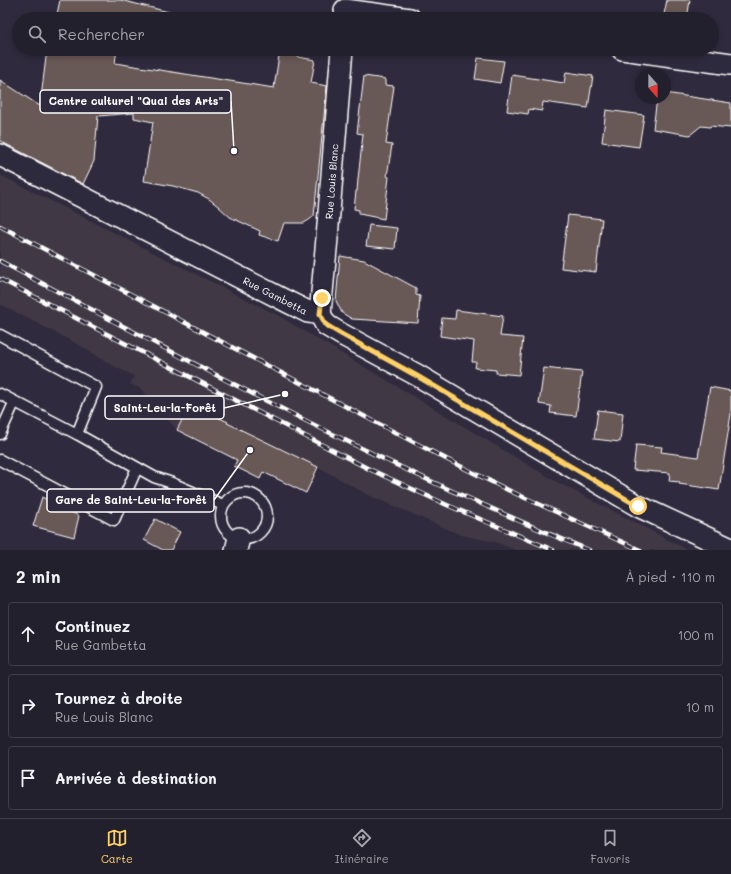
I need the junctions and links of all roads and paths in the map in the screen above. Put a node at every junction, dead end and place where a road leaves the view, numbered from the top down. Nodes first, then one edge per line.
1 (345, 10) edge
2 (359, 12) edge
3 (341, 56) edge
4 (673, 56) edge
5 (731, 64) edge
6 (0, 155) edge
7 (320, 314) junction
8 (0, 335) edge
9 (0, 394) edge
10 (14, 402) junction
11 (0, 434) edge
12 (77, 434) junction
13 (0, 460) edge
14 (137, 468) junction
15 (223, 505) junction
16 (238, 544) edge
17 (731, 550) edge

1 - 2 street
3 - 7 street, Rue Louis Blanc
4 - 5 street
6 - 7 street, Rue Gambetta
7 - 17 street, Rue Gambetta
8 - 12 lane
9 - 10 lane
10 - 11 lane
10 - 12 lane
12 - 14 lane
13 - 14 lane
14 - 15 lane
15 - 16 lane
15 - 16 lane

